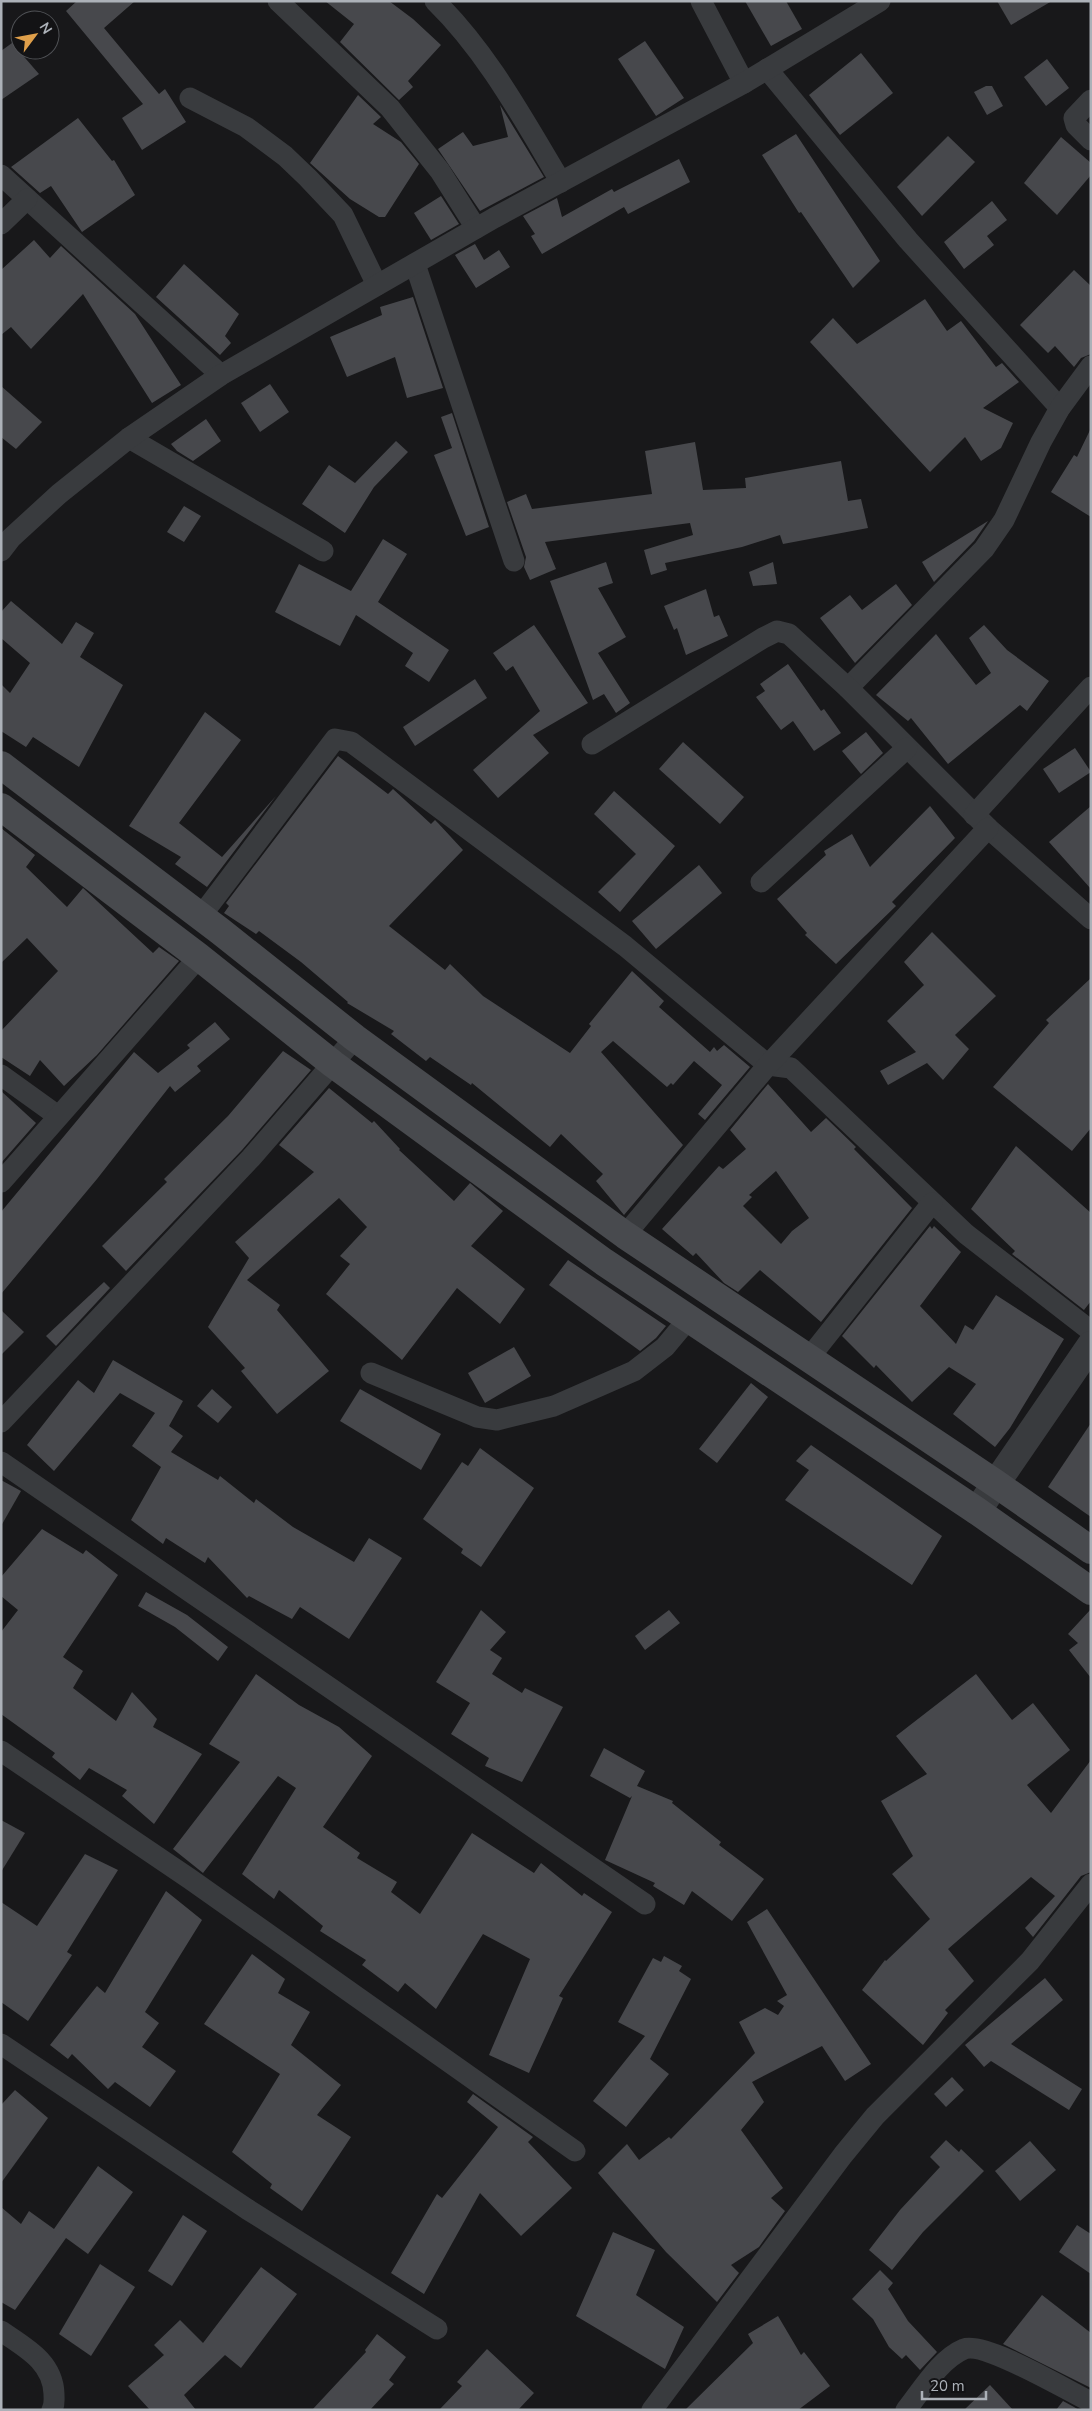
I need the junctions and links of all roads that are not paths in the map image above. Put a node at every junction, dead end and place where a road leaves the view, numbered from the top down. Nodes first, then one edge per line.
1 (278, 1) edge
2 (435, 1) edge
3 (701, 1) edge
4 (880, 1) edge
5 (767, 69) junction
6 (744, 82) junction
7 (190, 98) dead end
8 (1091, 100) edge
9 (1091, 140) edge
10 (1, 175) edge
11 (560, 182) junction
12 (27, 199) junction
13 (1, 224) edge
14 (476, 228) junction
15 (415, 264) junction
16 (377, 285) junction
17 (1091, 366) edge
18 (221, 375) junction
19 (1060, 408) junction
20 (129, 438) junction
21 (1, 551) edge
22 (323, 551) dead end
23 (514, 562) dead end
24 (1091, 687) edge
25 (848, 688) junction
26 (592, 744) dead end
27 (908, 748) junction
28 (1, 765) edge
29 (1, 807) edge
30 (981, 821) junction
31 (761, 882) dead end
32 (201, 916) junction
33 (1091, 919) edge
34 (199, 957) junction
35 (355, 1038) junction
36 (332, 1064) junction
37 (768, 1065) junction
38 (1, 1076) edge
39 (58, 1116) junction
40 (1, 1182) edge
41 (932, 1202) junction
42 (625, 1235) junction
43 (690, 1318) junction
44 (1091, 1331) edge
45 (1091, 1346) edge
46 (809, 1358) junction
47 (371, 1372) dead end
48 (1, 1422) edge
49 (1, 1462) edge
50 (996, 1482) junction
51 (977, 1511) junction
52 (1091, 1550) edge
53 (1091, 1591) edge
54 (1, 1751) edge
55 (1091, 1884) edge
56 (644, 1904) dead end
57 (1, 2044) edge
58 (575, 2151) dead end
59 (437, 2329) dead end
60 (1, 2331) edge
61 (1091, 2402) edge
62 (52, 2410) edge
63 (652, 2410) edge
64 (906, 2410) edge

1 - 14 street
2 - 11 street
3 - 6 street
4 - 5 street
5 - 6 street
5 - 19 street
6 - 11 street
7 - 16 street
8 - 9 street
10 - 12 street
11 - 14 street
12 - 13 street
12 - 18 street
14 - 15 street
15 - 16 street
15 - 23 street
16 - 18 street
17 - 19 street
18 - 20 street
19 - 25 street
20 - 21 street
20 - 22 street
24 - 30 street
25 - 26 street
25 - 27 street
27 - 30 street
27 - 31 street
28 - 32 main road
29 - 34 main road
30 - 33 street
30 - 37 street
32 - 35 main road
32 - 37 street
34 - 36 main road
34 - 39 street
35 - 36 street
35 - 42 main road
36 - 43 main road
36 - 48 street
37 - 41 street
37 - 42 street
38 - 39 street
39 - 40 street
41 - 44 street
41 - 46 street
42 - 46 main road
43 - 47 street
43 - 51 main road
45 - 50 street
46 - 50 main road
49 - 56 street
50 - 51 street
50 - 52 main road
51 - 53 main road
54 - 58 street
55 - 63 street
57 - 59 street
60 - 62 street
61 - 64 street

